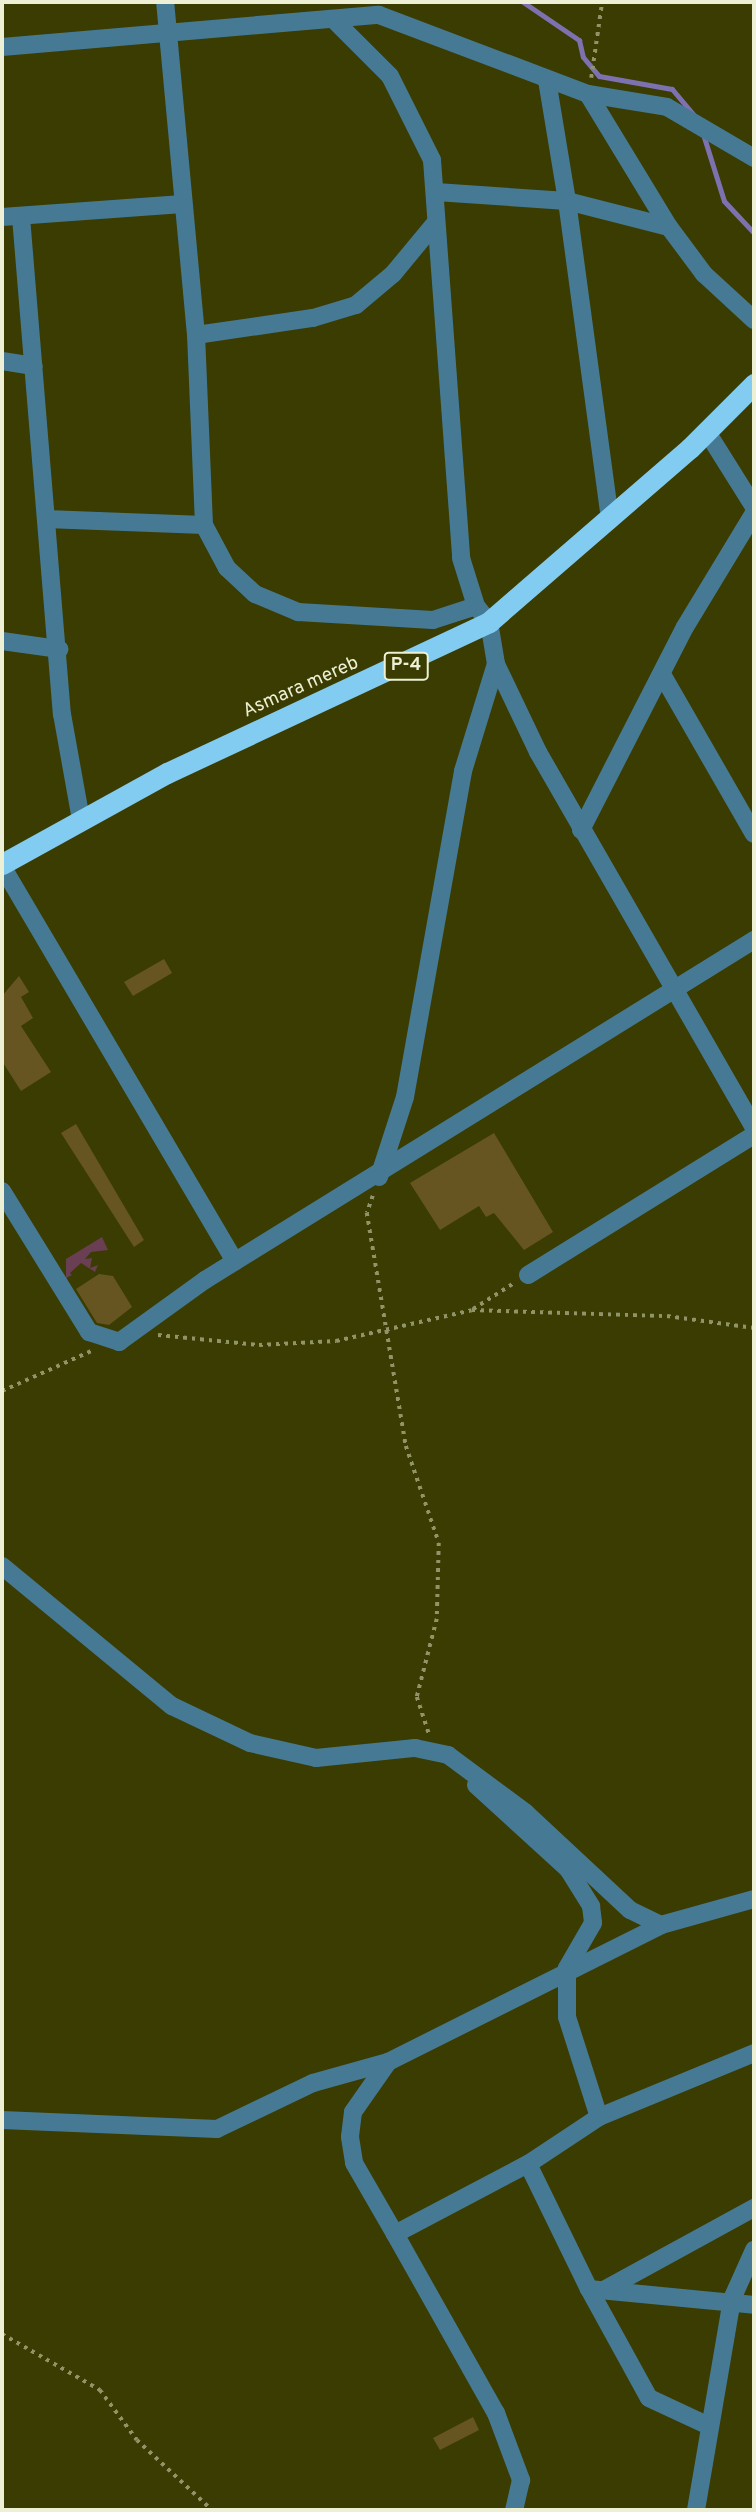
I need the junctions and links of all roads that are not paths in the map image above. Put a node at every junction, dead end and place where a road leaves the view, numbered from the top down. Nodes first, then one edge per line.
1 (165, 2) edge
2 (334, 20) junction
3 (169, 37) junction
4 (2, 45) edge
5 (547, 80) junction
6 (588, 94) junction
7 (754, 158) edge
8 (436, 192) junction
9 (567, 201) junction
10 (183, 204) junction
11 (21, 216) junction
12 (2, 217) edge
13 (436, 222) junction
14 (669, 227) junction
15 (754, 320) edge
16 (196, 335) junction
17 (2, 361) edge
18 (34, 366) junction
19 (754, 384) edge
20 (707, 432) junction
21 (754, 508) edge
22 (754, 513) edge
23 (46, 519) junction
24 (610, 520) junction
25 (204, 525) junction
26 (483, 614) junction
27 (2, 641) edge
28 (59, 649) junction
29 (496, 664) junction
30 (663, 676) junction
31 (81, 820) junction
32 (581, 830) junction
33 (754, 834) edge
34 (2, 865) edge
35 (754, 940) edge
36 (676, 992) junction
37 (754, 1128) edge
38 (754, 1135) edge
39 (379, 1177) junction
40 (2, 1191) edge
41 (235, 1262) junction
42 (528, 1275) road end
43 (2, 1566) edge
44 (448, 1755) junction
45 (754, 1899) edge
46 (661, 1925) junction
47 (567, 1968) junction
48 (754, 2053) edge
49 (388, 2062) junction
50 (599, 2117) junction
51 (2, 2120) edge
52 (527, 2164) junction
53 (754, 2208) edge
54 (395, 2234) junction
55 (754, 2250) edge
56 (596, 2290) junction
57 (732, 2299) junction
58 (754, 2305) edge
59 (709, 2427) junction
60 (514, 2510) edge
61 (696, 2510) edge

1 - 3 street
2 - 3 street
2 - 5 street
2 - 8 street
3 - 4 street
3 - 10 street
5 - 6 street
5 - 9 street
6 - 7 street
6 - 14 street
8 - 9 street
8 - 13 street
9 - 14 street
9 - 24 street
10 - 11 street
10 - 16 street
11 - 12 street
11 - 18 street
13 - 16 street
13 - 26 street
14 - 15 street
16 - 25 street
17 - 18 street
18 - 23 street
19 - 20 highway, Asmara mereb / P-4
20 - 21 street
20 - 24 highway, Asmara mereb / P-4
22 - 30 street
23 - 25 street
23 - 28 street
24 - 26 highway, Asmara mereb / P-4
25 - 26 street
26 - 29 street
26 - 31 highway, Asmara mereb / P-4
27 - 28 street
28 - 31 street
29 - 32 street
29 - 39 street
30 - 32 street
30 - 33 street
31 - 34 highway, Asmara mereb / P-4
32 - 36 street
34 - 41 street
35 - 36 street
36 - 37 street
36 - 39 street
38 - 42 street
39 - 41 street
40 - 41 street
43 - 44 street
44 - 46 street
44 - 47 street
45 - 46 street
46 - 47 street
47 - 49 street
47 - 50 street
48 - 50 street
49 - 51 street
49 - 54 street
50 - 52 street
52 - 54 street
52 - 56 street
53 - 56 street
54 - 60 street
55 - 57 street
56 - 57 street
56 - 59 street
57 - 58 street
57 - 59 street
59 - 61 street

